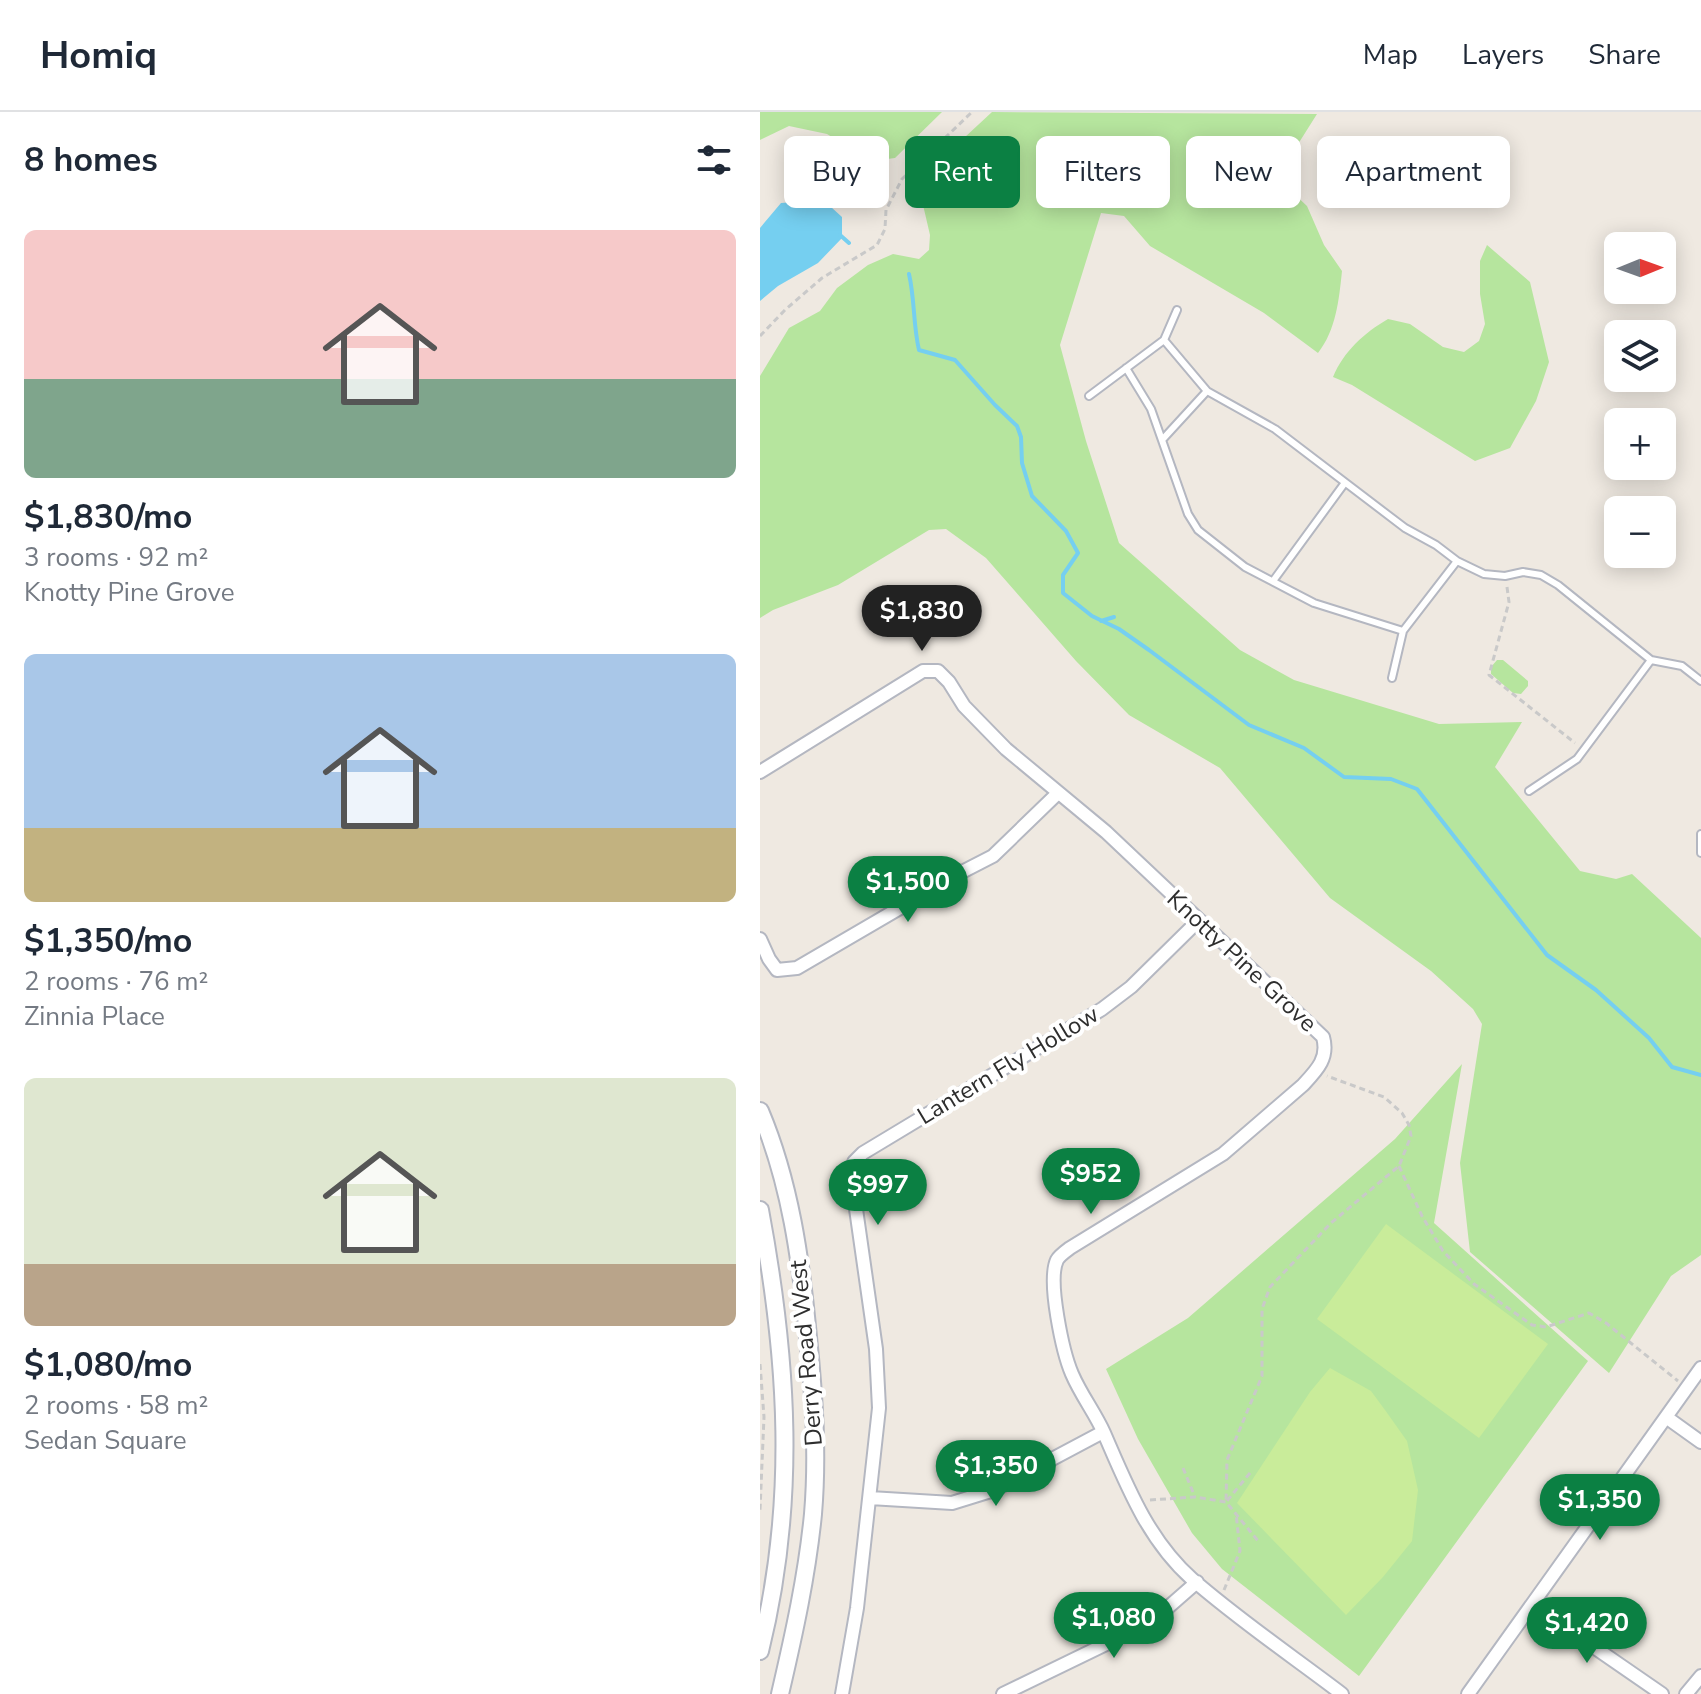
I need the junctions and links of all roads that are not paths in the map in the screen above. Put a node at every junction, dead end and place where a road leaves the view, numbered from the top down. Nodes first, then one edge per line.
1 (1177, 310) dead end
2 (1164, 340) junction
3 (1126, 368) junction
4 (1207, 391) junction
5 (1089, 396) dead end
6 (1162, 440) junction
7 (1344, 484) junction
8 (1457, 561) junction
9 (1273, 581) junction
10 (1403, 631) junction
11 (1651, 660) junction
12 (1392, 678) dead end
13 (1701, 681) edge
14 (760, 772) edge
15 (1529, 791) dead end
16 (1058, 793) junction
17 (1701, 834) edge
18 (1701, 853) edge
19 (1198, 921) junction
20 (760, 939) edge
21 (760, 1111) edge
22 (760, 1210) edge
23 (1701, 1368) edge
24 (1666, 1417) junction
25 (1103, 1432) junction
26 (1701, 1442) edge
27 (870, 1498) junction
28 (1197, 1582) junction
29 (1533, 1605) junction
30 (760, 1651) edge
31 (1701, 1676) edge
32 (780, 1694) edge
33 (842, 1694) edge
34 (1003, 1694) edge
35 (1342, 1694) edge
36 (1468, 1694) edge
37 (1662, 1694) edge
38 (1686, 1694) edge

1 - 2 lane
2 - 3 lane
2 - 4 lane
3 - 5 lane
3 - 6 lane
4 - 6 lane
4 - 7 lane
6 - 9 lane
7 - 8 lane
7 - 9 lane
8 - 10 lane
8 - 11 lane
9 - 10 lane
10 - 12 lane
11 - 13 lane
11 - 15 lane
14 - 16 street, Knotty Pine Grove
16 - 19 street, Knotty Pine Grove
16 - 20 street
17 - 18 lane
19 - 25 street, Knotty Pine Grove
19 - 27 street, Lantern Fly Hollow
21 - 32 main road, Derry Road West
22 - 30 main road, Derry Road West
23 - 24 street
24 - 26 street
24 - 29 street
25 - 27 street
25 - 28 street
27 - 33 street, Lantern Fly Hollow
28 - 34 street
28 - 35 street
29 - 36 street
29 - 37 street
31 - 38 street

